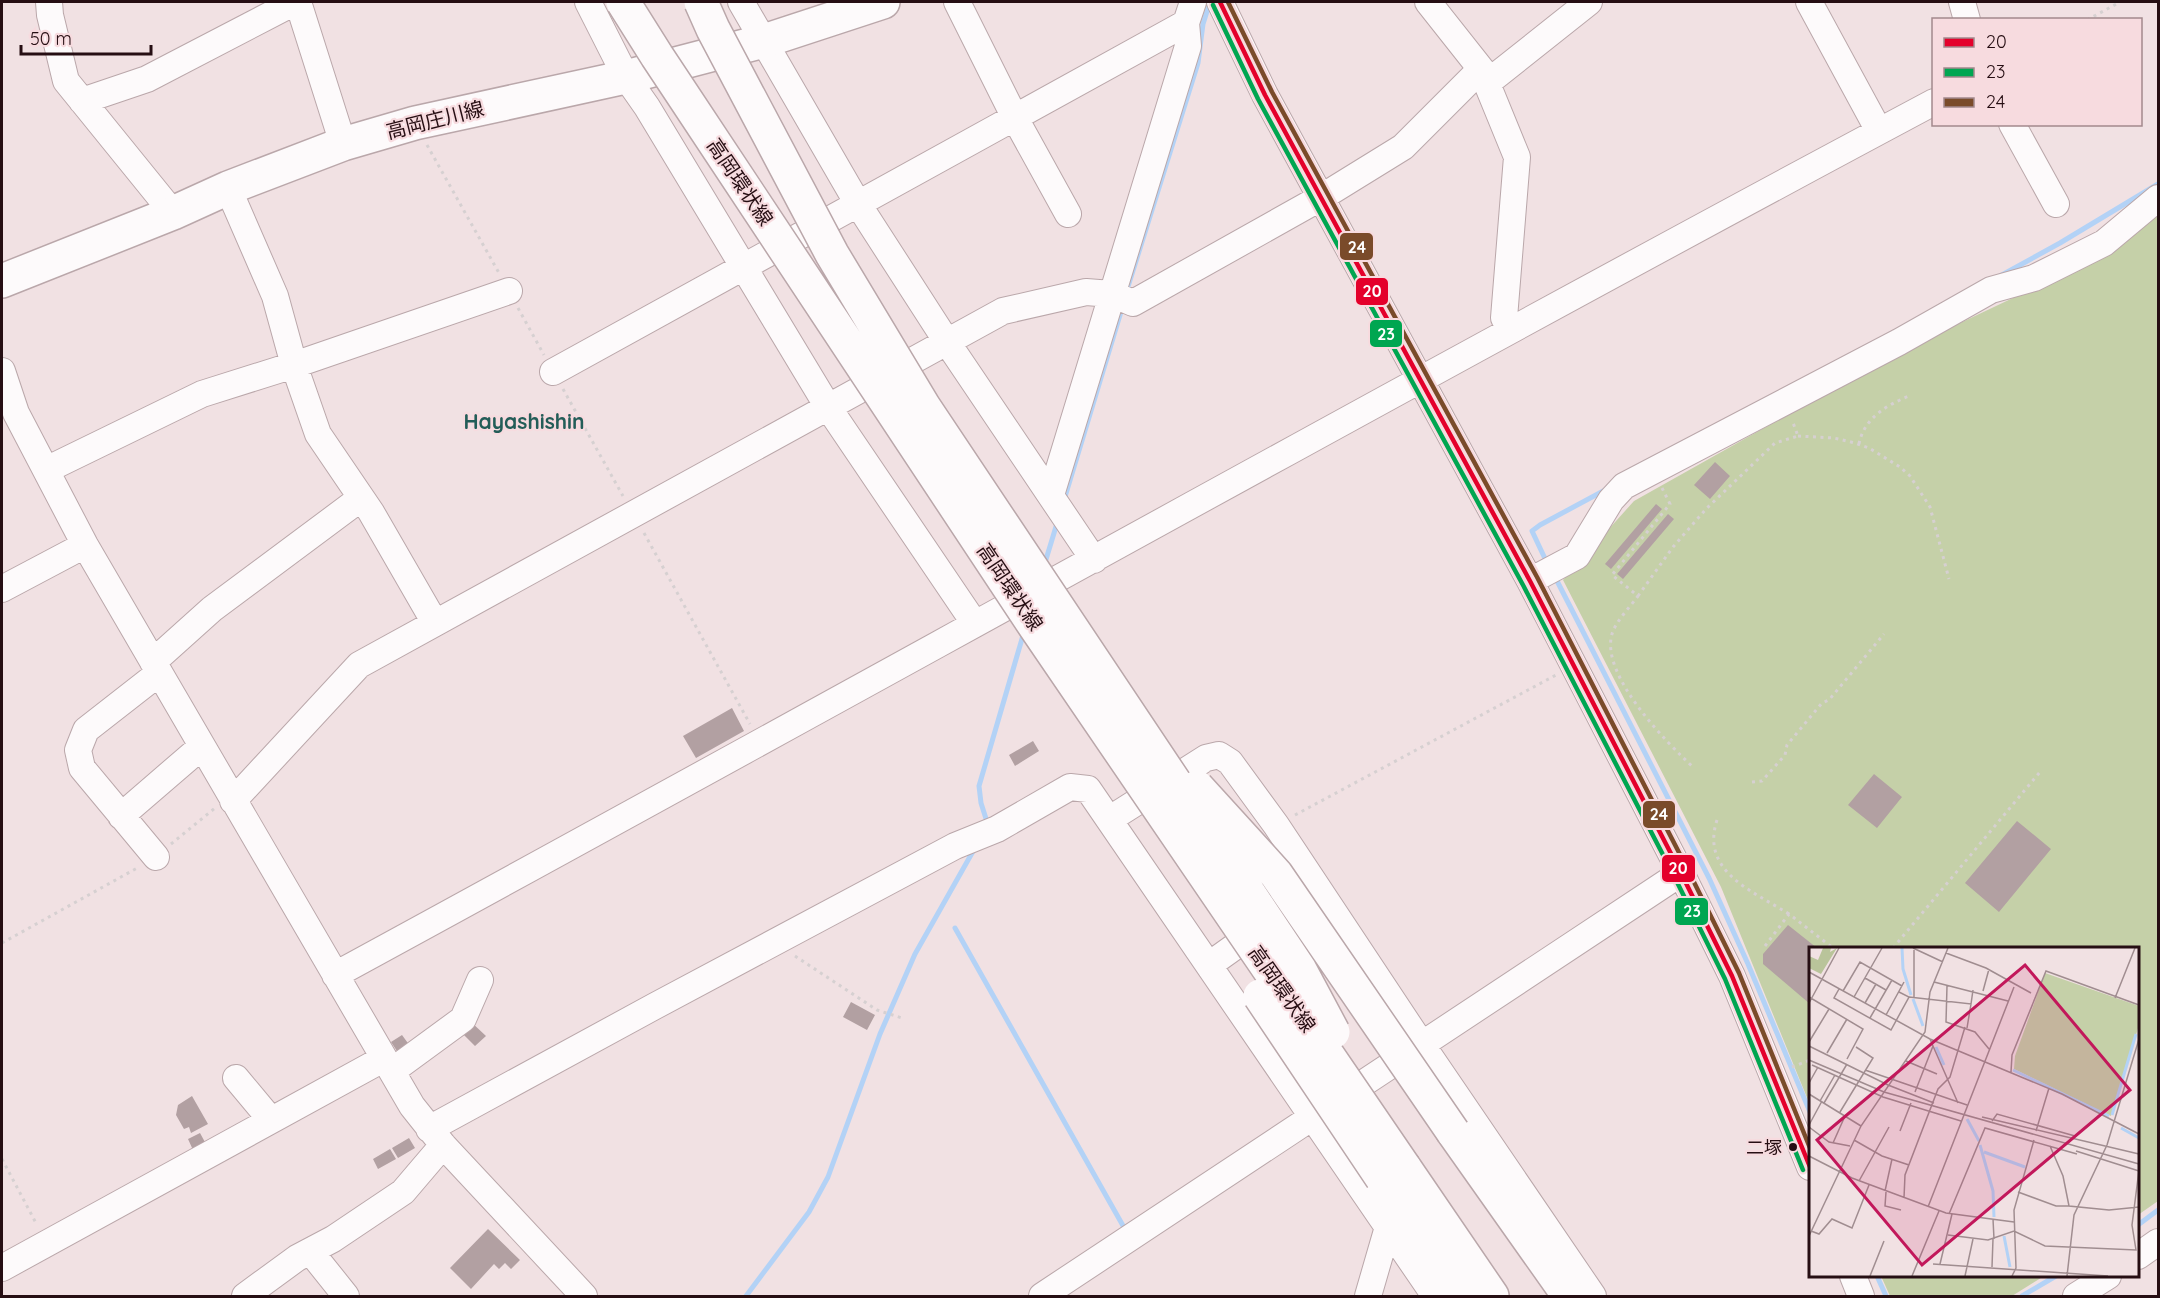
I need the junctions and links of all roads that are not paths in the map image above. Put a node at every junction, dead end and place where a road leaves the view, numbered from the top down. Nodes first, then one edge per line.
1 (49, 2) edge
2 (296, 2) edge
3 (588, 2) edge
4 (623, 2) edge
5 (701, 2) edge
6 (741, 2) edge
7 (883, 2) edge
8 (957, 2) edge
9 (1428, 2) edge
10 (1589, 2) edge
11 (1809, 2) edge
12 (1962, 2) edge
13 (1223, 8) edge
14 (1190, 12) edge
15 (1966, 18) edge
16 (764, 41) junction
17 (1484, 76) junction
18 (626, 77) junction
19 (82, 100) junction
20 (1932, 103) edge
21 (1015, 118) junction
22 (2013, 126) edge
23 (1879, 131) junction
24 (343, 144) junction
25 (228, 188) junction
26 (1322, 197) junction
27 (2158, 198) edge
28 (858, 204) junction
29 (2056, 204) dead end
30 (173, 213) junction
31 (1068, 214) dead end
32 (744, 267) junction
33 (2, 281) edge
34 (509, 291) road end
35 (1121, 298) junction
36 (1511, 330) junction
37 (947, 342) junction
38 (294, 365) junction
39 (2, 371) edge
40 (553, 372) road end
41 (1422, 380) junction
42 (828, 406) junction
43 (46, 471) junction
44 (1051, 495) junction
45 (361, 498) junction
46 (85, 545) junction
47 (1094, 560) junction
48 (1530, 581) junction
49 (2, 589) edge
50 (435, 623) junction
51 (975, 624) junction
52 (156, 667) junction
53 (1125, 708) junction
54 (201, 747) junction
55 (231, 798) junction
56 (122, 816) junction
57 (1110, 819) junction
58 (156, 857) road end
59 (1681, 873) junction
60 (1317, 888) junction
61 (1209, 965) junction
62 (335, 975) junction
63 (480, 980) dead end
64 (1422, 1045) junction
65 (388, 1065) junction
66 (236, 1078) dead end
67 (1314, 1118) junction
68 (271, 1120) junction
69 (436, 1137) junction
70 (1809, 1165) edge
71 (1393, 1173) junction
72 (1388, 1227) junction
73 (2158, 1242) edge
74 (310, 1251) junction
75 (2139, 1255) edge
76 (2, 1268) edge
77 (1854, 1277) edge
78 (2105, 1277) edge
79 (245, 1296) edge
80 (346, 1296) edge
81 (584, 1296) edge
82 (1042, 1296) edge
83 (1368, 1296) edge
84 (1435, 1296) edge
85 (1464, 1296) edge
86 (1492, 1296) edge
87 (1569, 1296) edge
88 (1593, 1296) edge
89 (1861, 1296) edge
90 (2076, 1296) edge

1 - 19 street
2 - 19 street
2 - 24 street
3 - 18 street
4 - 71 main road, 高岡環状線, bridge
5 - 53 main road, 高岡環状線, bridge
6 - 16 street
7 - 16 main road, 高岡庄川線
8 - 21 street
9 - 17 street
10 - 17 street
11 - 23 street
12 - 15 street
13 - 26 street
14 - 21 street
14 - 35 street
16 - 18 main road, 高岡庄川線
16 - 28 street
17 - 26 street
17 - 36 street
18 - 24 main road, 高岡庄川線
18 - 32 street
19 - 30 street
20 - 23 street
21 - 28 street
21 - 31 street
22 - 29 street
23 - 36 street
24 - 25 main road, 高岡庄川線
25 - 30 main road, 高岡庄川線
25 - 38 street
26 - 35 street
26 - 41 street
27 - 48 street
28 - 32 street
28 - 37 street
30 - 33 main road, 高岡庄川線
32 - 40 street
32 - 42 street
34 - 38 street
35 - 37 street
35 - 44 street
36 - 41 street
37 - 42 street
37 - 44 street
38 - 43 street
38 - 45 street
39 - 43 street
41 - 47 street
41 - 48 street
42 - 50 street
42 - 51 street
43 - 46 street
44 - 47 street
45 - 50 street
45 - 52 street
46 - 49 street
46 - 52 street
47 - 51 street
48 - 59 street
50 - 55 street
51 - 62 street
52 - 54 street
52 - 56 street
53 - 71 main road, 高岡環状線, bridge
53 - 87 main road, bridge
54 - 55 street
54 - 56 street
55 - 62 street
56 - 58 street
57 - 60 street
57 - 61 street
57 - 69 street
59 - 64 street
59 - 70 street
60 - 61 street
60 - 64 street
61 - 67 street
62 - 65 street
63 - 65 street
64 - 67 street
64 - 88 street
65 - 68 street
65 - 69 street
66 - 68 street
67 - 72 street
67 - 82 street
68 - 76 street
69 - 74 street
69 - 81 street
71 - 85 main road
71 - 86 main road, 高岡環状線
72 - 83 street
72 - 84 street
73 - 75 street
74 - 79 street
74 - 80 street
77 - 89 street
78 - 90 street

